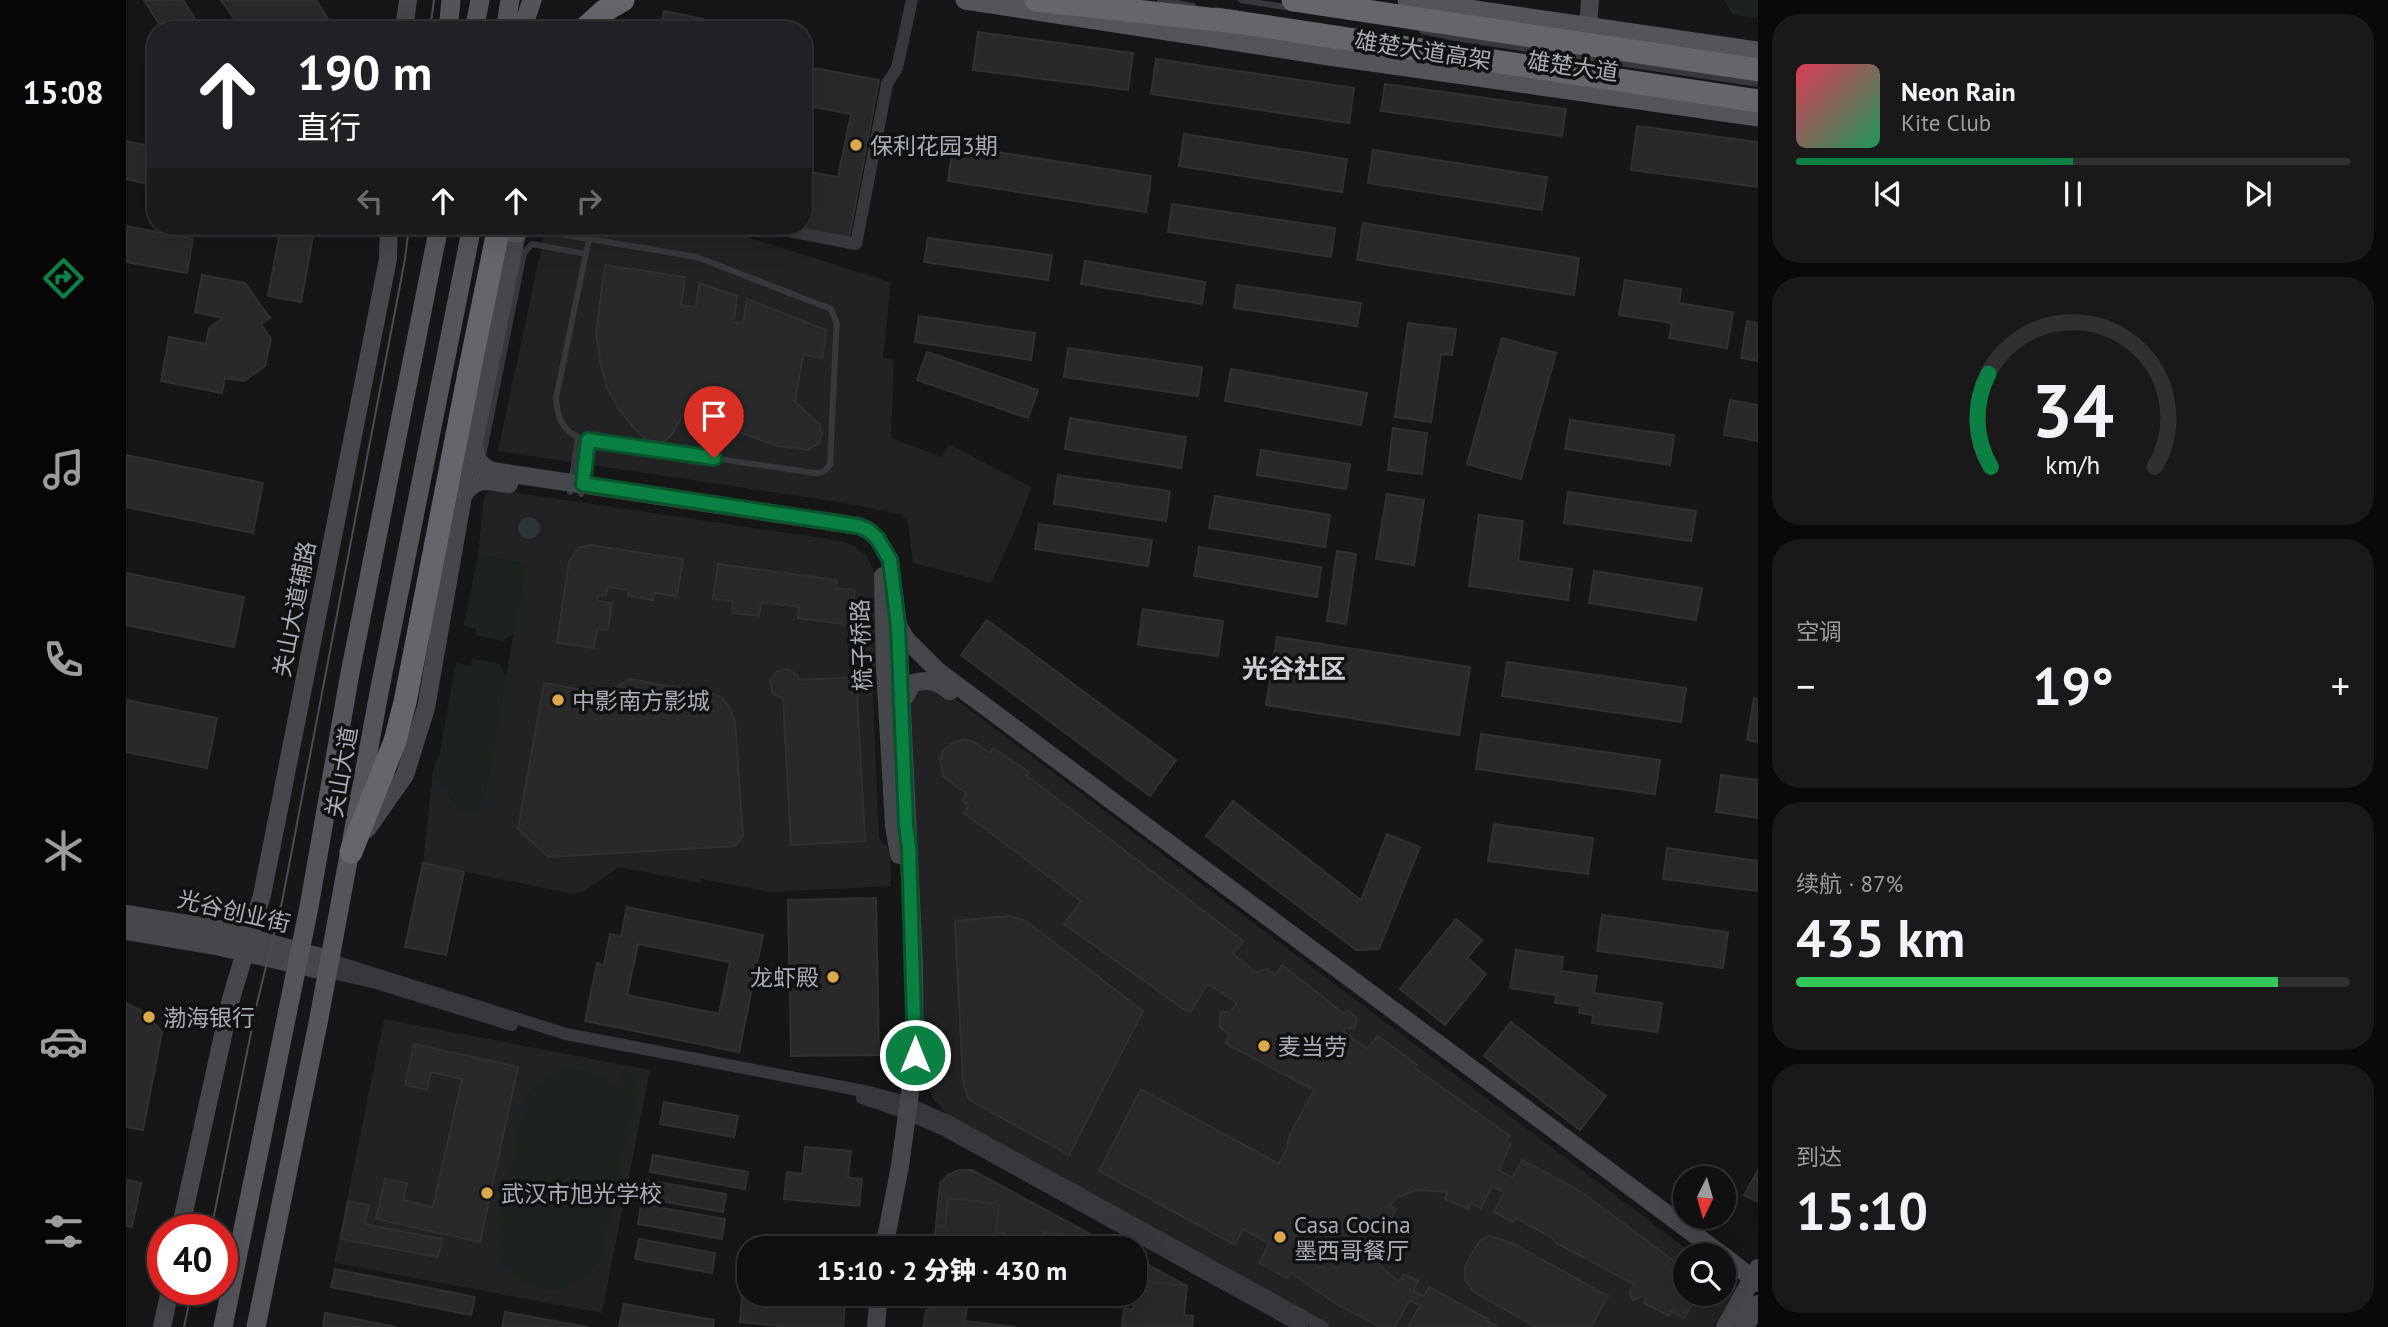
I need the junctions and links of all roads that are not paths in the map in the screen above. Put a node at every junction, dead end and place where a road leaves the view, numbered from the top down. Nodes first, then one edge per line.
1 (408, 0) edge
2 (451, 0) edge
3 (480, 0) edge
4 (510, 0) edge
5 (532, 0) edge
6 (605, 0) edge
7 (623, 0) edge
8 (912, 0) edge
9 (965, 0) edge
10 (1036, 0) edge
11 (1089, 0) edge
12 (1160, 0) edge
13 (1293, 0) edge
14 (1407, 0) edge
15 (1590, 0) edge
16 (1206, 9) dead end
17 (1238, 11) edge
18 (405, 21) edge
19 (449, 21) edge
20 (476, 21) edge
21 (506, 21) edge
22 (525, 21) edge
23 (581, 21) edge
24 (593, 21) edge
25 (1389, 23) dead end
26 (1588, 26) junction
27 (1415, 29) dead end
28 (1445, 45) dead end
29 (1483, 51) dead end
30 (1758, 51) edge
31 (1496, 53) dead end
32 (1758, 70) edge
33 (1758, 84) edge
34 (1758, 93) edge
35 (1758, 101) edge
36 (1758, 117) edge
37 (389, 235) edge
38 (437, 235) edge
39 (470, 235) edge
40 (515, 235) edge
41 (516, 235) edge
42 (567, 235) edge
43 (809, 235) edge
44 (589, 239) junction
45 (586, 254) junction
46 (578, 437) junction
47 (588, 440) junction
48 (474, 443) junction
49 (478, 474) junction
50 (576, 488) junction
51 (463, 496) junction
52 (898, 626) junction
53 (900, 705) junction
54 (351, 852) junction
55 (126, 914) edge
56 (126, 931) edge
57 (247, 945) junction
58 (298, 958) junction
59 (329, 966) junction
60 (905, 1107) junction
61 (184, 1214) edge
62 (887, 1236) edge
63 (1689, 1243) edge
64 (1707, 1243) edge
65 (1736, 1266) edge
66 (1736, 1273) edge
67 (1755, 1281) edge
68 (1758, 1304) edge
69 (167, 1305) edge
70 (878, 1306) edge
71 (162, 1327) edge
72 (223, 1327) edge
73 (256, 1327) edge
74 (876, 1327) edge
75 (1302, 1327) edge
76 (1323, 1327) edge
77 (1725, 1327) edge
78 (1745, 1327) edge

1 - 18 street
2 - 19 main road
3 - 20 main road
4 - 21 main road
5 - 22 main road
6 - 23 street
7 - 24 highway
8 - 43 street
9 - 36 main road, 雄楚大道
10 - 17 highway, bridge
11 - 17 highway, 雄楚大道高架, bridge
12 - 16 lane
13 - 32 highway, 雄楚大道高架
14 - 26 main road, 雄楚大道
15 - 26 street
17 - 25 lane
17 - 35 highway, 雄楚大道高架
26 - 30 main road, 雄楚大道
27 - 33 lane
28 - 29 lane
31 - 34 lane
37 - 57 street, 关山大道辅路
38 - 58 main road, 关山大道
39 - 54 main road, 关山大道
40 - 54 highway, bridge
41 - 48 street
42 - 44 lane
44 - 45 lane
44 - 47 lane
45 - 46 lane
45 - 49 lane
46 - 47 lane
46 - 50 lane
47 - 50 lane
48 - 49 street
48 - 51 street
49 - 50 street
49 - 51 street
50 - 52 street, 梳子桥路
50 - 60 street, 梳子桥路
51 - 54 street
52 - 53 street, 梳子桥路
52 - 64 street
53 - 60 street, 梳子桥路
53 - 63 street
54 - 59 main road, 关山大道
55 - 57 street, 光谷创业街
56 - 57 street, 光谷创业街
57 - 58 street, 光谷创业街
57 - 61 street, 关山大道辅路
58 - 59 street, 光谷创业街
58 - 72 main road, 关山大道
59 - 60 street
59 - 73 main road, 关山大道
60 - 62 street, 梳子桥路
60 - 75 street
60 - 76 street
65 - 67 street
66 - 67 street
67 - 77 street
68 - 78 street
69 - 71 street
70 - 74 street

